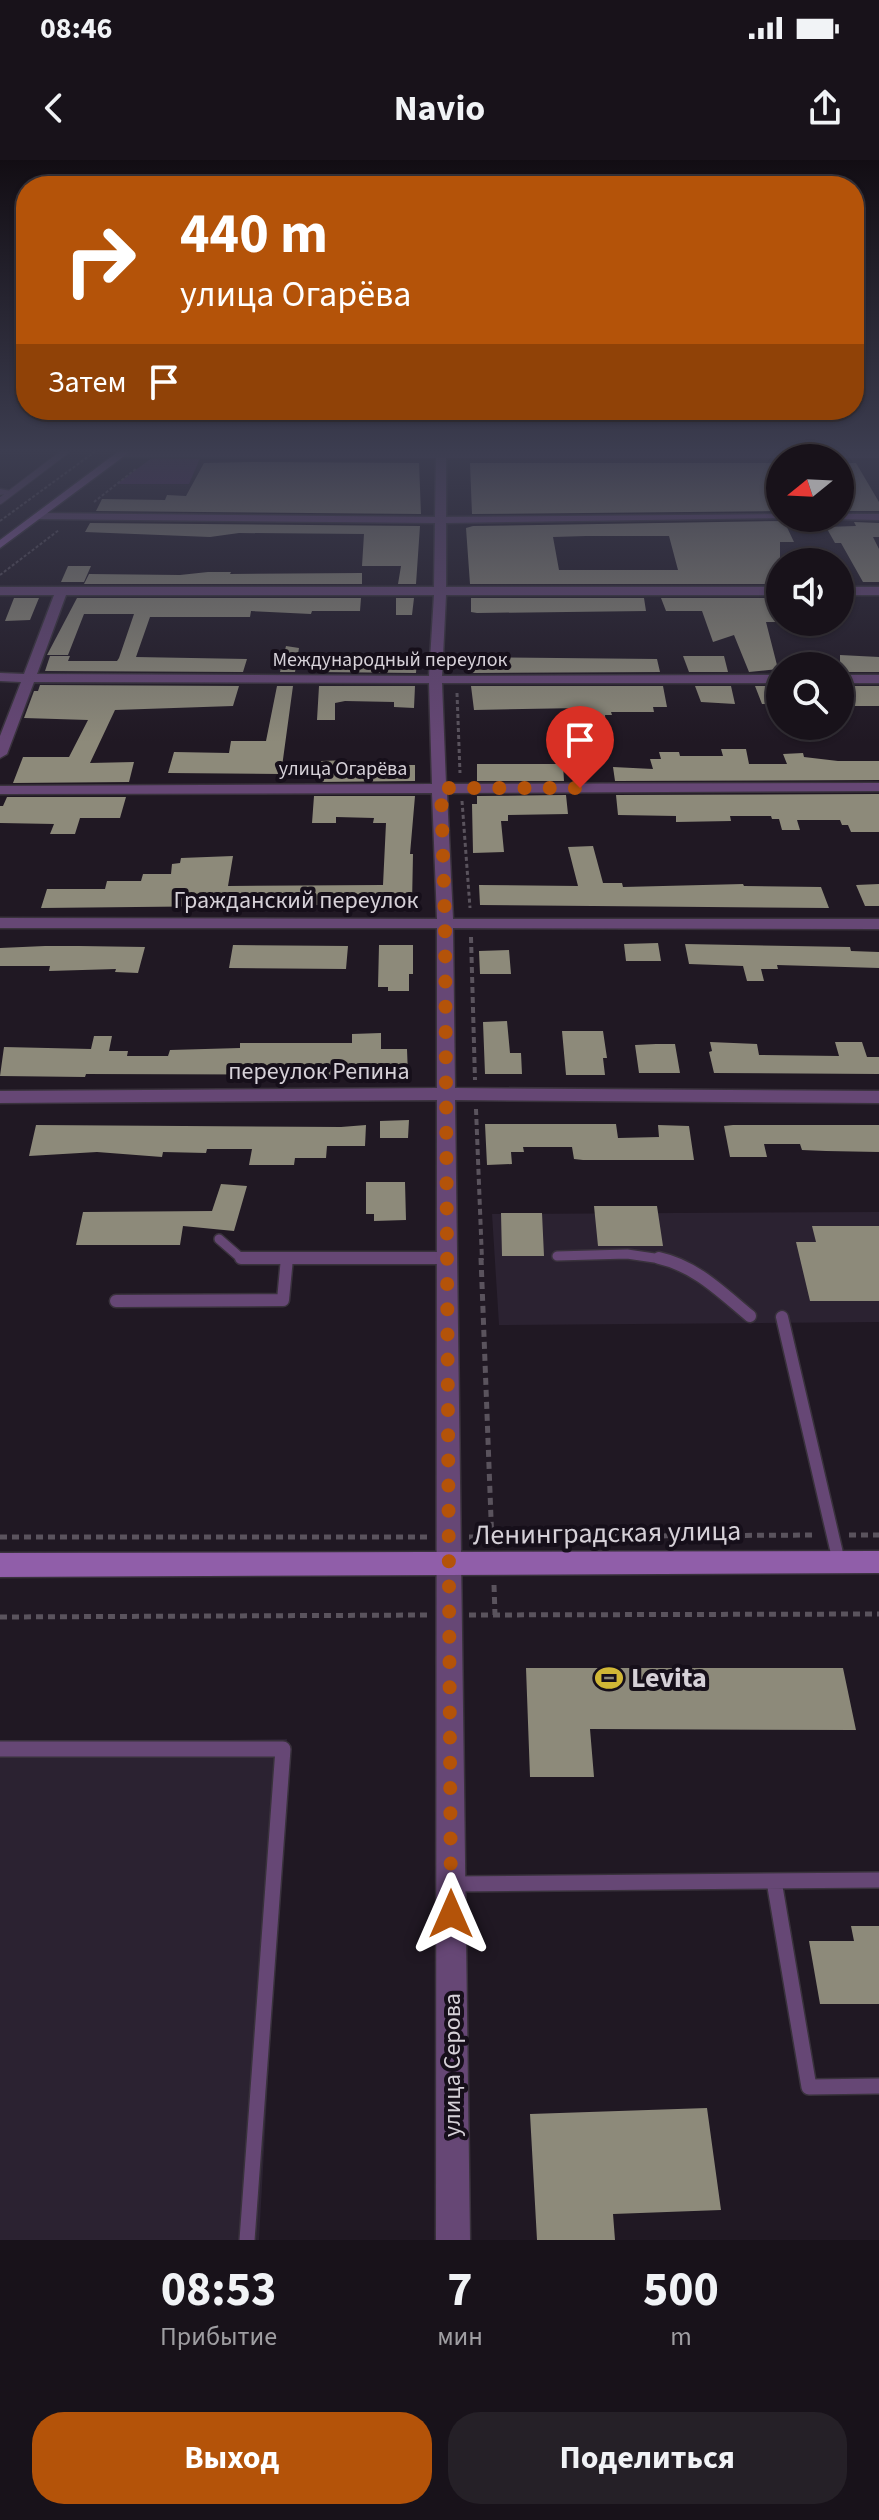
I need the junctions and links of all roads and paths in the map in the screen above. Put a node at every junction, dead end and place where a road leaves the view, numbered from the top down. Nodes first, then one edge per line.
1 (439, 548) edge
2 (0, 591) edge
3 (766, 591) edge
4 (854, 591) edge
5 (879, 591) edge
6 (61, 592) junction
7 (440, 592) junction
8 (0, 677) edge
9 (28, 677) junction
10 (766, 679) edge
11 (854, 679) edge
12 (879, 679) edge
13 (435, 680) junction
14 (456, 680) junction
15 (0, 754) edge
16 (879, 787) edge
17 (441, 788) junction
18 (461, 788) junction
19 (0, 790) edge
20 (0, 923) edge
21 (445, 924) junction
22 (471, 924) junction
23 (879, 924) edge
24 (446, 1094) junction
25 (475, 1095) junction
26 (0, 1097) edge
27 (879, 1097) edge
28 (219, 1239) dead end
29 (557, 1256) dead end
30 (287, 1258) junction
31 (446, 1258) junction
32 (116, 1301) dead end
33 (750, 1316) dead end
34 (782, 1317) dead end
35 (492, 1537) dead end
36 (839, 1562) junction
37 (879, 1562) edge
38 (0, 1565) edge
39 (448, 1565) junction
40 (0, 1749) edge
41 (879, 1880) edge
42 (774, 1881) junction
43 (451, 1884) junction
44 (879, 2086) edge
45 (247, 2240) edge
46 (453, 2240) edge

1 - 7 street, улица Серова
2 - 6 street
3 - 7 street
4 - 5 street
6 - 7 street
6 - 9 street
7 - 13 street, улица Серова
8 - 9 street, Международный переулок
9 - 13 street, Международный переулок
9 - 15 street
10 - 14 street, Международный переулок
11 - 12 street
13 - 14 street, Международный переулок
13 - 17 street, улица Серова
14 - 18 path
16 - 18 street, улица Огарёва
17 - 18 street, улица Огарёва
17 - 19 street, улица Огарёва
17 - 21 street, улица Серова
18 - 22 path
20 - 21 street, Гражданский переулок
21 - 22 street, Гражданский переулок
21 - 24 street, улица Серова
22 - 23 street, Гражданский переулок
22 - 25 path
24 - 25 street, переулок Репина
24 - 26 street, переулок Репина
24 - 31 street, улица Серова
25 - 27 street, переулок Репина
25 - 35 path
28 - 30 lane
29 - 33 lane
30 - 31 lane
30 - 32 lane
31 - 39 street, улица Серова
34 - 36 lane
36 - 37 main road, Ленинградская улица
36 - 39 main road, Ленинградская улица
38 - 39 main road, Ленинградская улица
39 - 43 street, улица Серова
40 - 45 lane
41 - 42 lane
42 - 43 lane
42 - 44 lane
43 - 46 street, улица Серова

